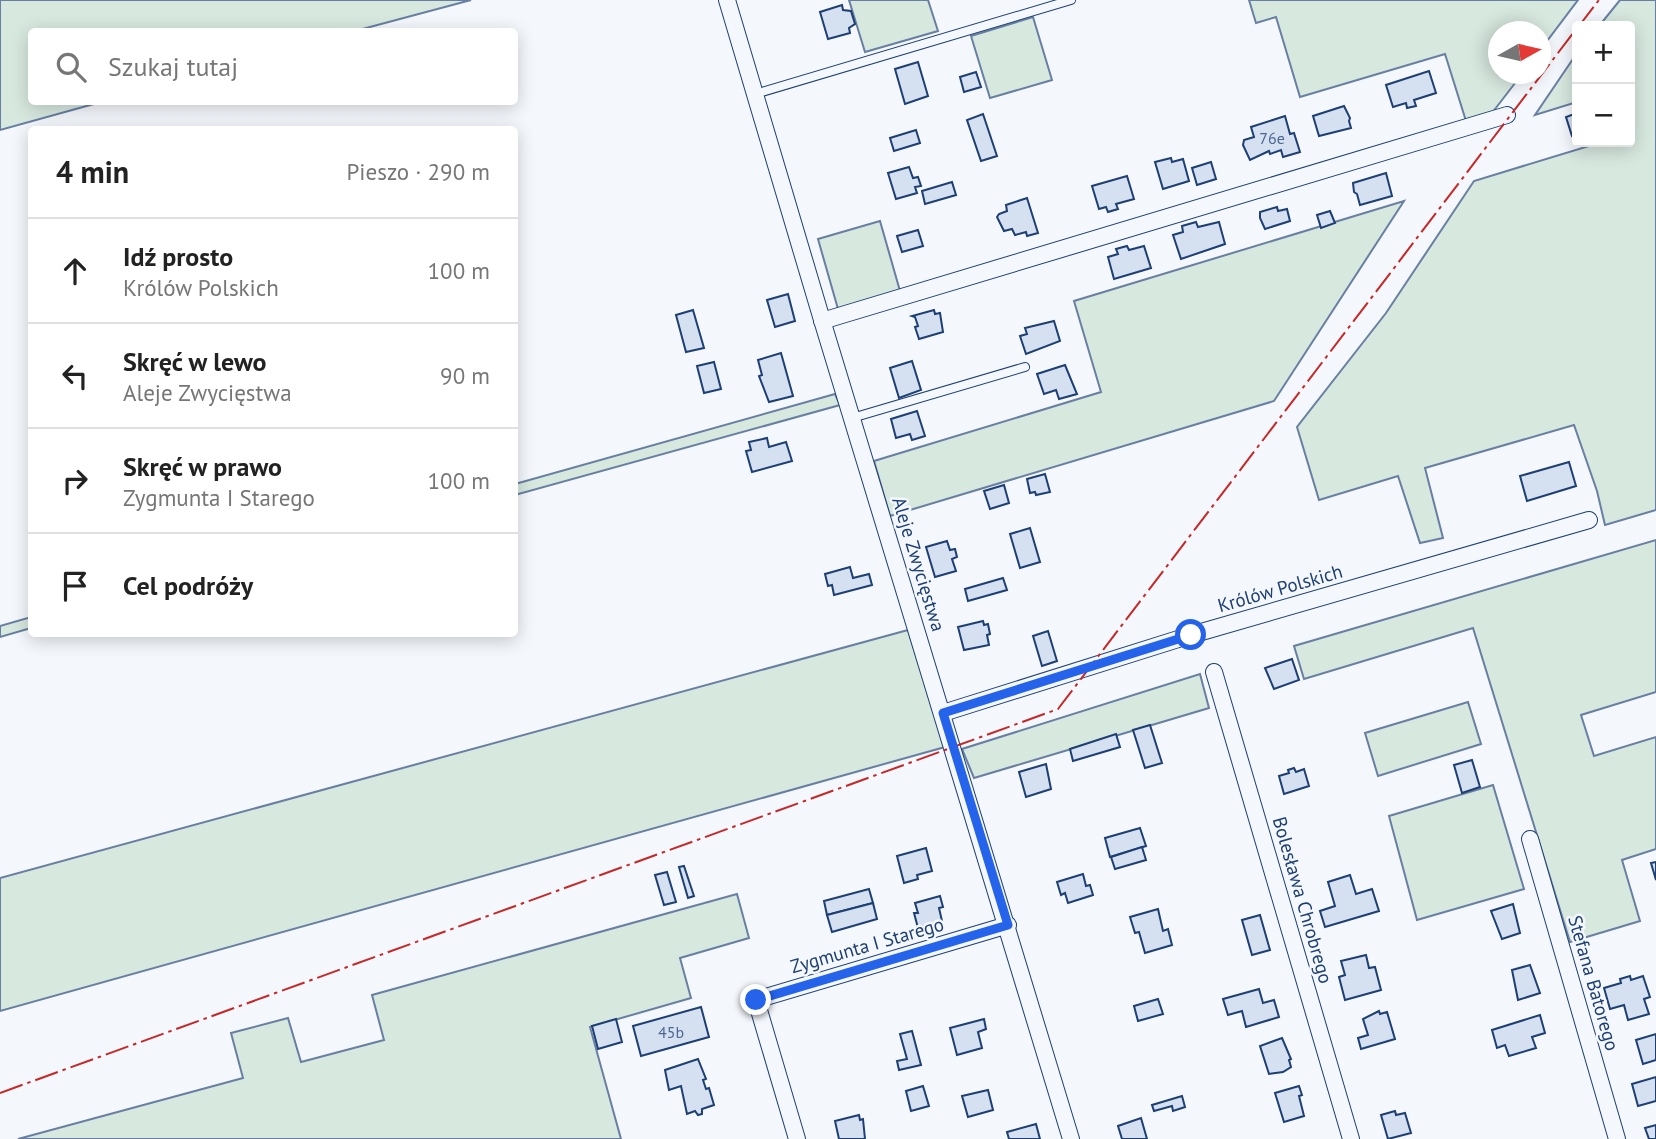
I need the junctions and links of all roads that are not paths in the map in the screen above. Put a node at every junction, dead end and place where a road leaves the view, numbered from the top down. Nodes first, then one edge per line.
1 (727, 0) edge
2 (1071, 0) edge
3 (755, 94) junction
4 (1507, 115) dead end
5 (822, 321) junction
6 (1025, 367) dead end
7 (852, 418) junction
8 (1589, 520) dead end
9 (1214, 673) dead end
10 (943, 713) junction
11 (1530, 839) dead end
12 (1008, 925) junction
13 (797, 1139) edge
14 (1071, 1139) edge
15 (1352, 1139) edge
16 (1617, 1139) edge

1 - 3 street, Aleje Zwycięstwa
2 - 3 lane
3 - 5 street, Aleje Zwycięstwa
4 - 5 street
5 - 7 street, Aleje Zwycięstwa
6 - 7 lane
7 - 10 street, Aleje Zwycięstwa
8 - 10 street, Królów Polskich
9 - 15 street, Bolesława Chrobrego
10 - 12 street, Aleje Zwycięstwa
11 - 16 street, Stefana Batorego
12 - 13 street, Zygmunta I Starego
12 - 14 street, Aleje Zwycięstwa

